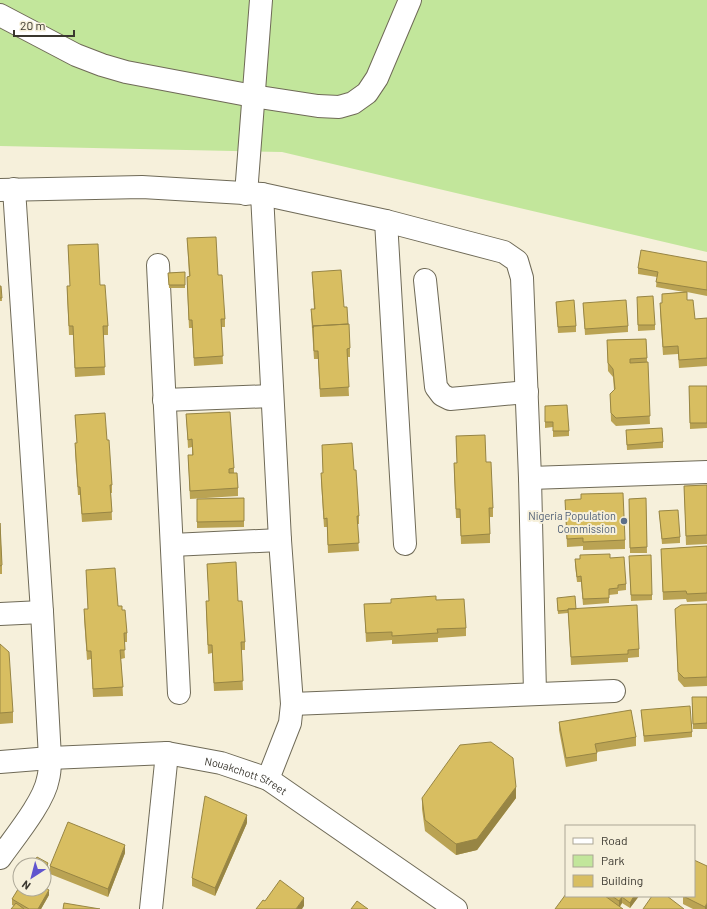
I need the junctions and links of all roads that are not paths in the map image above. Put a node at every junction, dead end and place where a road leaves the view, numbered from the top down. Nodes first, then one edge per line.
1 (261, 0) edge
2 (410, 0) edge
3 (0, 15) edge
4 (253, 96) junction
5 (7, 190) edge
6 (254, 194) junction
7 (386, 221) junction
8 (158, 265) dead end
9 (425, 280) dead end
10 (527, 392) junction
11 (272, 396) junction
12 (164, 400) junction
13 (707, 472) edge
14 (530, 478) junction
15 (280, 540) junction
16 (405, 544) dead end
17 (172, 545) junction
18 (42, 612) junction
19 (0, 614) edge
20 (614, 690) dead end
21 (179, 693) dead end
22 (535, 693) junction
23 (292, 704) junction
24 (167, 753) junction
25 (50, 758) junction
26 (0, 762) edge
27 (268, 779) junction
28 (0, 858) edge
29 (150, 909) edge
30 (456, 909) edge

1 - 4 street
2 - 4 street
3 - 4 street
4 - 6 street
5 - 6 street
5 - 18 street
6 - 7 street
6 - 11 street
7 - 10 street
7 - 16 street
8 - 12 street
9 - 10 street
10 - 14 street
11 - 12 street
11 - 15 street
12 - 17 street
13 - 14 street
14 - 22 street
15 - 17 street
15 - 23 street
17 - 21 street
18 - 19 street
18 - 25 street
20 - 22 street
22 - 23 street
23 - 27 street
24 - 25 street, Nouakchott Street
24 - 27 street, Nouakchott Street
24 - 29 street
25 - 26 street, Nouakchott Street
25 - 28 street
27 - 30 street, Nouakchott Street

